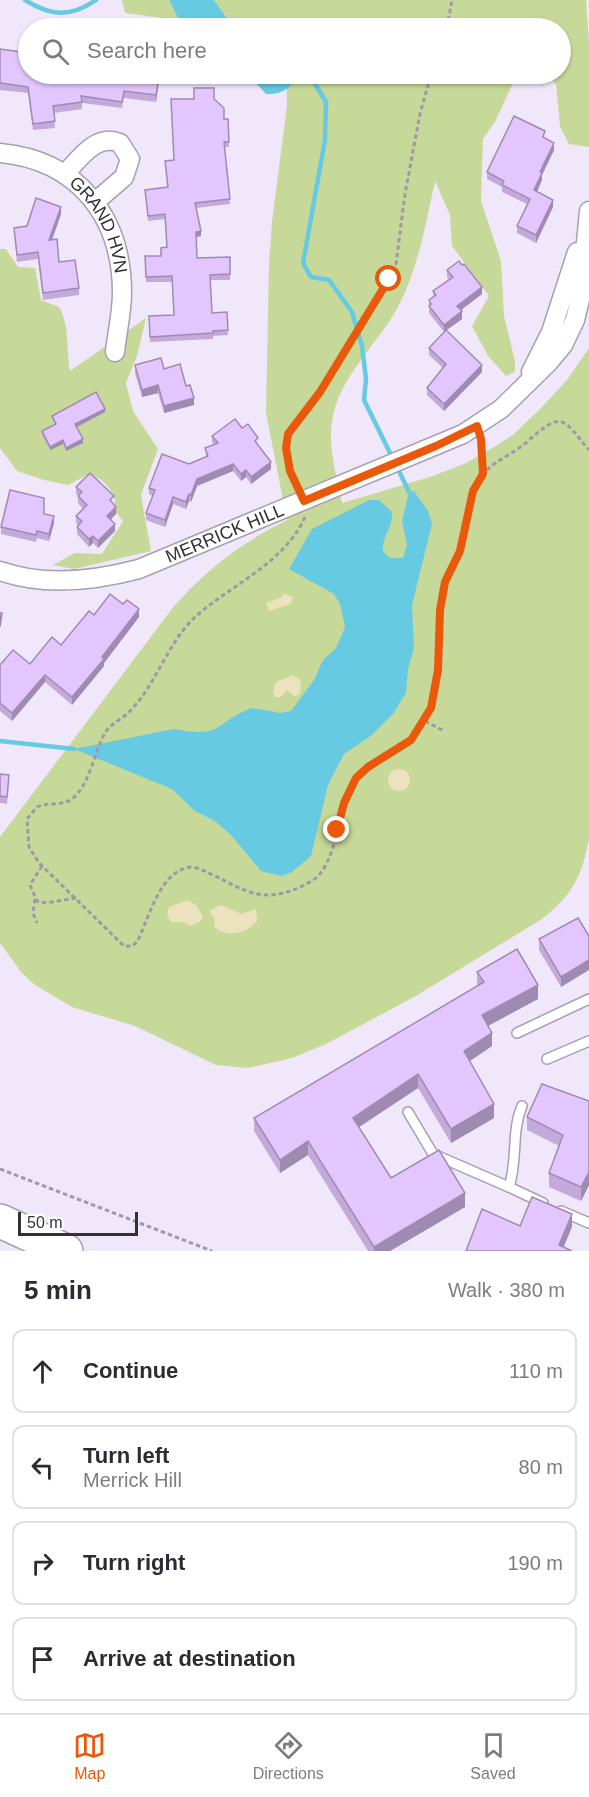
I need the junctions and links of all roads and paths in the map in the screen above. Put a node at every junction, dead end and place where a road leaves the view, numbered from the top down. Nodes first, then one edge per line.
1 (452, 0) edge
2 (449, 18) edge
3 (429, 84) edge
4 (0, 153) edge
5 (65, 174) junction
6 (95, 202) junction
7 (587, 220) edge
8 (115, 352) dead end
9 (477, 426) junction
10 (589, 450) edge
11 (483, 474) junction
12 (304, 501) junction
13 (0, 571) edge
14 (425, 721) junction
15 (444, 731) dead end
16 (42, 866) junction
17 (75, 898) junction
18 (35, 899) junction
19 (38, 923) dead end
20 (589, 999) edge
21 (517, 1033) dead end
22 (589, 1041) edge
23 (548, 1059) dead end
24 (522, 1106) dead end
25 (408, 1112) dead end
26 (0, 1169) edge
27 (509, 1187) junction
28 (0, 1221) edge
29 (589, 1223) edge
30 (0, 1236) edge
31 (50, 1251) edge
32 (66, 1251) edge
33 (212, 1251) edge

1 - 2 path
3 - 12 path
4 - 5 street, GRAND HVN
5 - 6 street, GRAND HVN
5 - 6 street
6 - 8 street, GRAND HVN
7 - 9 street, MERRICK HILL
9 - 11 path
9 - 12 street, MERRICK HILL
10 - 11 path
11 - 14 path
12 - 13 street, MERRICK HILL
12 - 16 path
14 - 15 path
14 - 17 path
16 - 17 path
16 - 18 path
17 - 18 path
18 - 19 path
20 - 21 lane
22 - 23 lane
24 - 27 lane
25 - 27 lane
26 - 33 path
27 - 29 lane
28 - 32 highway
30 - 31 highway

